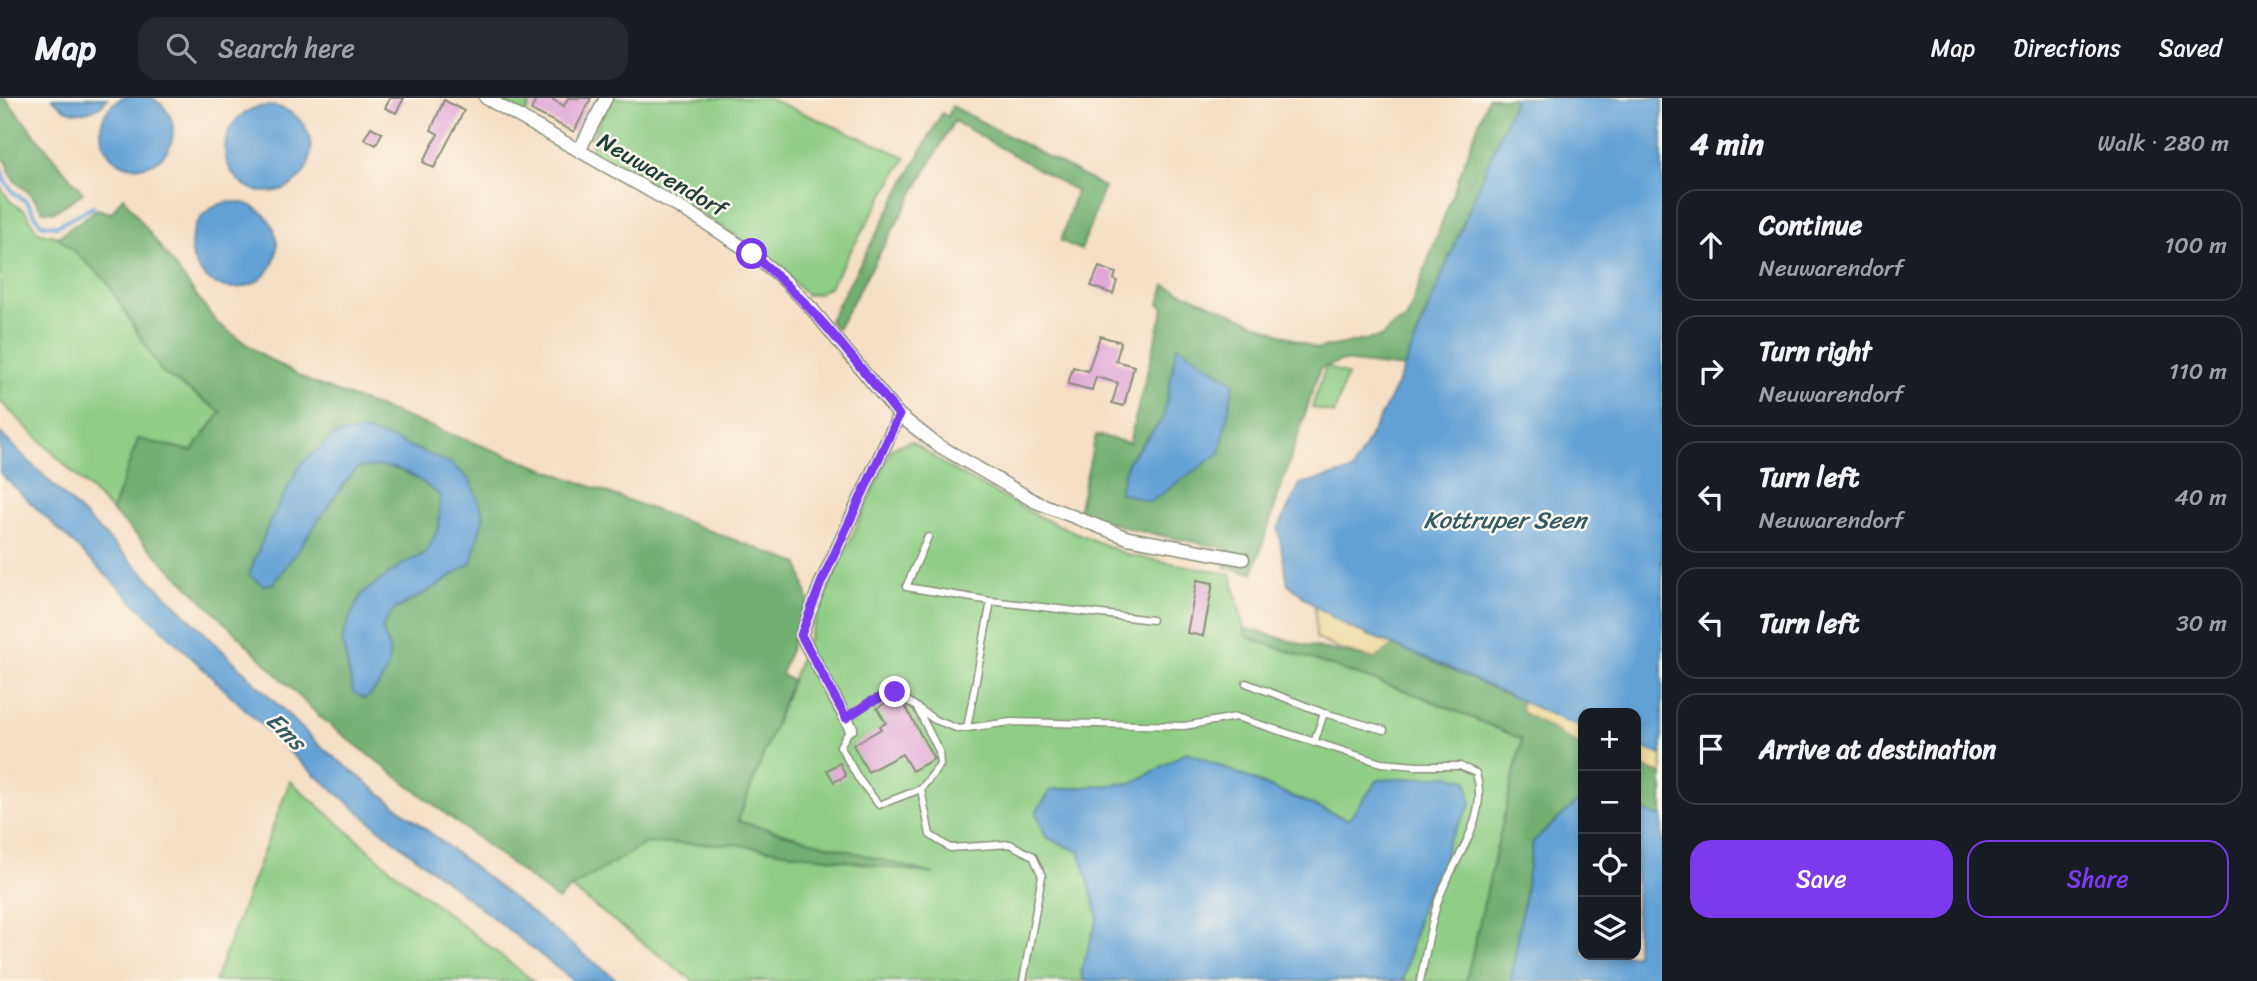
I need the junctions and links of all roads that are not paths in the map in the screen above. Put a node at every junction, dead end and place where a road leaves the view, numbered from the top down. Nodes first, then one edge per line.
1 (486, 98) edge
2 (606, 98) edge
3 (579, 151) junction
4 (899, 415) junction
5 (928, 537) dead end
6 (1243, 559) dead end
7 (991, 601) junction
8 (1152, 620) dead end
9 (1246, 682) dead end
10 (917, 707) junction
11 (1324, 713) junction
12 (848, 723) junction
13 (967, 728) junction
14 (1384, 730) dead end
15 (1314, 743) junction
16 (921, 789) junction
17 (1023, 981) edge
18 (1420, 981) edge

1 - 3 street, Neuwarendorf
2 - 3 street, Neuwarendorf
3 - 4 street, Neuwarendorf
4 - 6 street, Neuwarendorf
4 - 12 street
5 - 7 lane
7 - 8 lane
7 - 13 lane
9 - 11 lane
10 - 12 lane
10 - 13 lane
10 - 16 lane
11 - 14 lane
11 - 15 lane
12 - 16 lane
13 - 15 lane
15 - 18 lane
16 - 17 lane

